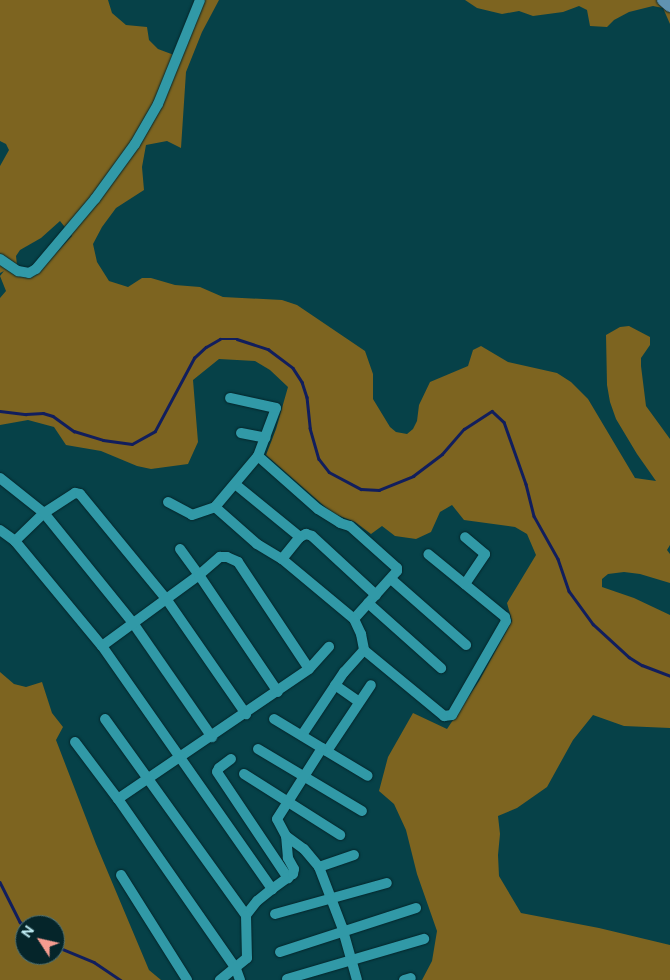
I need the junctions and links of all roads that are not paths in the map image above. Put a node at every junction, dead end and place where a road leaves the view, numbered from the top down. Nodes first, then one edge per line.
1 (200, 0) edge
2 (663, 0) edge
3 (670, 6) edge
4 (0, 259) edge
5 (230, 398) dead end
6 (241, 432) dead end
7 (266, 438) junction
8 (258, 456) junction
9 (0, 478) edge
10 (235, 484) junction
11 (168, 502) dead end
12 (215, 507) junction
13 (44, 513) junction
14 (0, 530) edge
15 (300, 536) junction
16 (465, 537) dead end
17 (15, 540) junction
18 (180, 549) dead end
19 (428, 554) dead end
20 (282, 559) junction
21 (199, 575) junction
22 (391, 579) junction
23 (464, 584) junction
24 (376, 594) junction
25 (167, 600) junction
26 (368, 603) junction
27 (354, 619) junction
28 (133, 623) junction
29 (102, 646) junction
30 (328, 646) dead end
31 (466, 646) dead end
32 (364, 650) junction
33 (441, 668) dead end
34 (309, 669) junction
35 (335, 685) junction
36 (371, 685) dead end
37 (278, 692) junction
38 (359, 702) junction
39 (246, 714) junction
40 (105, 719) dead end
41 (274, 719) dead end
42 (302, 735) junction
43 (212, 737) junction
44 (76, 742) dead end
45 (258, 749) dead end
46 (325, 749) junction
47 (180, 757) junction
48 (231, 759) dead end
49 (244, 774) dead end
50 (368, 776) dead end
51 (148, 778) junction
52 (305, 778) junction
53 (118, 799) junction
54 (289, 801) junction
55 (362, 811) dead end
56 (340, 835) dead end
57 (286, 836) junction
58 (354, 855) dead end
59 (319, 867) junction
60 (122, 875) dead end
61 (288, 878) junction
62 (387, 883) dead end
63 (272, 889) junction
64 (330, 898) junction
65 (416, 908) dead end
66 (275, 914) dead end
67 (246, 915) junction
68 (343, 932) junction
69 (424, 939) dead end
70 (280, 952) dead end
71 (351, 961) junction
72 (236, 969) junction
73 (287, 978) dead end
74 (188, 980) edge
75 (220, 980) edge
76 (240, 980) edge
77 (357, 980) edge

1 - 4 street
2 - 3 street
5 - 7 street
6 - 7 street
7 - 8 street
8 - 10 street
8 - 22 street
9 - 13 street
10 - 12 street
10 - 15 street
11 - 12 street
12 - 20 street
13 - 17 street
13 - 25 street
13 - 28 street
14 - 17 street
15 - 20 street
15 - 24 street
16 - 23 street
17 - 29 street
18 - 21 street
19 - 23 street
20 - 27 street
21 - 25 street
21 - 34 street
21 - 37 street
22 - 24 street
22 - 31 street
23 - 32 street
24 - 26 street
25 - 28 street
25 - 39 street
26 - 27 street
26 - 33 street
27 - 32 street
28 - 29 street
28 - 43 street
29 - 47 street
30 - 34 street
32 - 35 street
34 - 37 street
35 - 38 street
35 - 42 street
36 - 38 street
37 - 39 street
38 - 46 street
39 - 43 street
40 - 51 street
41 - 42 street
42 - 46 street
43 - 47 street
44 - 53 street
45 - 52 street
46 - 50 street
46 - 52 street
47 - 51 street
47 - 63 street
48 - 61 street
49 - 54 street
51 - 53 street
51 - 67 street
52 - 54 street
52 - 55 street
53 - 72 street
54 - 56 street
54 - 57 street
57 - 59 street
57 - 61 street
58 - 59 street
59 - 64 street
60 - 74 street
61 - 63 street
62 - 64 street
63 - 67 street
64 - 66 street
64 - 68 street
65 - 68 street
67 - 72 street
68 - 70 street
68 - 71 street
69 - 71 street
71 - 73 street
71 - 77 street
72 - 75 street
72 - 76 street

